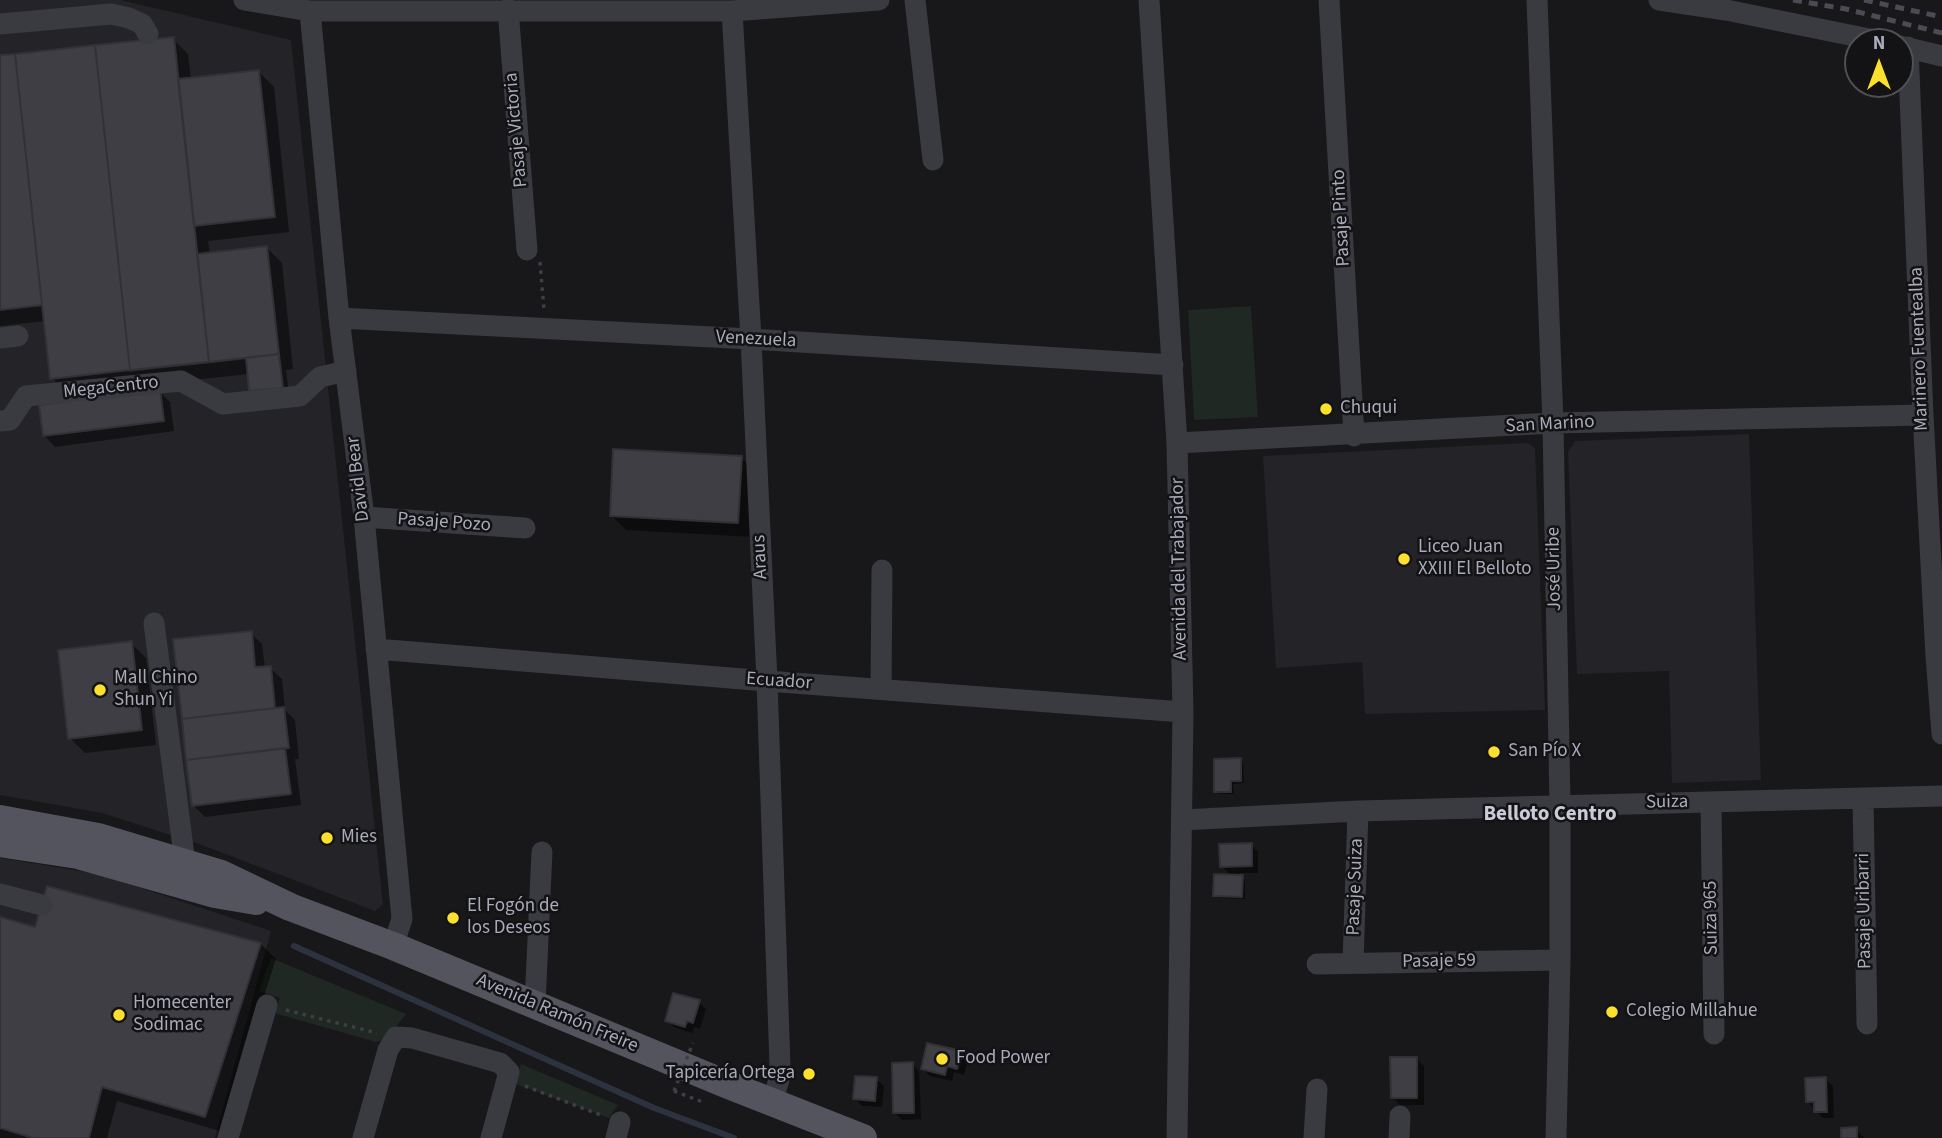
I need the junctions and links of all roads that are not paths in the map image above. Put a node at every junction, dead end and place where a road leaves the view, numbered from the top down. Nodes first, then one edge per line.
1 (244, 0) edge
2 (879, 0) edge
3 (915, 0) edge
4 (1149, 0) edge
5 (1329, 0) edge
6 (1536, 0) edge
7 (1659, 0) edge
8 (508, 9) junction
9 (310, 11) junction
10 (732, 11) junction
11 (0, 24) edge
12 (148, 34) dead end
13 (1844, 34) edge
14 (1914, 49) edge
15 (1942, 56) edge
16 (1907, 98) edge
17 (933, 160) dead end
18 (527, 250) road end
19 (340, 317) junction
20 (751, 339) junction
21 (1173, 365) junction
22 (346, 371) junction
23 (1923, 415) junction
24 (0, 421) edge
25 (1553, 424) junction
26 (1354, 436) junction
27 (1177, 443) junction
28 (364, 517) junction
29 (525, 528) dead end
30 (882, 570) dead end
31 (154, 623) dead end
32 (376, 649) junction
33 (1939, 657) edge
34 (767, 681) junction
35 (881, 689) junction
36 (1183, 712) junction
37 (1942, 734) edge
38 (1942, 796) edge
39 (1863, 798) junction
40 (1711, 803) junction
41 (1560, 805) junction
42 (1358, 811) junction
43 (0, 819) edge
44 (1182, 820) junction
45 (0, 843) edge
46 (542, 852) dead end
47 (185, 863) junction
48 (0, 894) edge
49 (41, 905) dead end
50 (290, 907) junction
51 (393, 946) junction
52 (1560, 960) junction
53 (1353, 963) junction
54 (1317, 964) dead end
55 (535, 1004) junction
56 (267, 1005) road end
57 (1867, 1024) dead end
58 (1714, 1034) dead end
59 (1317, 1088) dead end
60 (772, 1103) junction
61 (1400, 1116) dead end
62 (228, 1138) edge
63 (363, 1138) edge
64 (491, 1138) edge
65 (863, 1138) edge
66 (1177, 1138) edge
67 (1314, 1138) edge
68 (1399, 1138) edge
69 (1556, 1138) edge

1 - 9 street
2 - 10 street
3 - 17 street
4 - 21 street, Avenida del Trabajador
5 - 26 street, Pasaje Pinto
6 - 25 street, José Uribe
7 - 13 street
8 - 9 street
8 - 10 street
8 - 18 street, Pasaje Victoria
9 - 19 street, David Bear
10 - 20 street, Araus
11 - 12 street
14 - 15 street
16 - 23 street, Marinero Fuentealba
19 - 20 street, Venezuela
19 - 22 street, David Bear
20 - 21 street, Venezuela
20 - 34 street, Araus
21 - 27 street, Avenida del Trabajador
22 - 24 street, MegaCentro
22 - 28 street, David Bear
23 - 25 street, San Marino
23 - 33 street, Marinero Fuentealba
25 - 26 street, San Marino
25 - 41 street, José Uribe
26 - 27 street, San Marino
27 - 36 street, Avenida del Trabajador
28 - 29 street, Pasaje Pozo
28 - 32 street, David Bear
30 - 35 street
31 - 47 street
32 - 34 street, Ecuador
32 - 51 street, David Bear
33 - 37 street, Marinero Fuentealba
34 - 35 street, Ecuador
34 - 60 street, Araus
35 - 36 street, Ecuador
36 - 44 street, Avenida del Trabajador
38 - 39 street, Suiza
39 - 40 street, Suiza
39 - 57 street, Pasaje Uribarri
40 - 41 street, Suiza
40 - 58 street, Suiza 965
41 - 42 street, Suiza
41 - 52 street, José Uribe
42 - 44 street, Suiza
42 - 53 street, Pasaje Suiza
43 - 47 main road, Avenida Ramón Freire
44 - 66 street, Avenida del Trabajador
45 - 50 main road, Avenida Ramón Freire
46 - 55 street
47 - 50 main road, Avenida Ramón Freire
48 - 49 street
50 - 51 main road, Avenida Ramón Freire
51 - 55 main road, Avenida Ramón Freire
52 - 53 street, Pasaje 59
52 - 69 street, José Uribe
53 - 54 street, Pasaje 59
55 - 60 main road, Avenida Ramón Freire
56 - 62 street
59 - 67 street
60 - 65 main road, Avenida Ramón Freire
61 - 68 street
63 - 64 street

